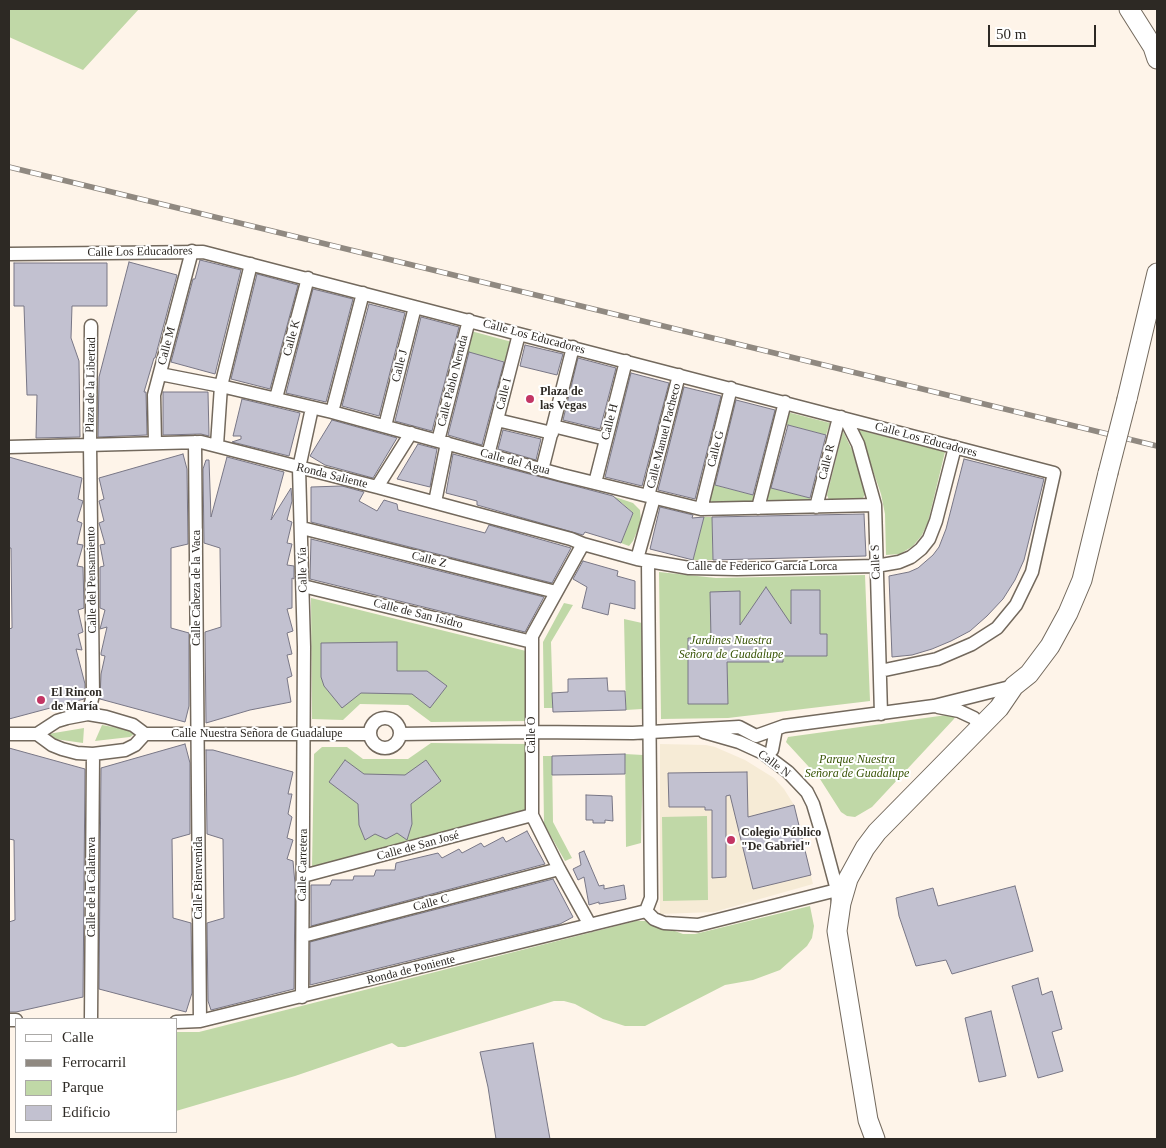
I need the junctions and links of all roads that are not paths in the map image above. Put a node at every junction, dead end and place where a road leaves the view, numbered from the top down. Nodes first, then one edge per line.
1 (1129, 9) edge
2 (1157, 59) edge
3 (192, 251) junction
4 (9, 254) edge
5 (250, 264) junction
6 (1157, 273) edge
7 (308, 278) junction
8 (363, 293) junction
9 (415, 307) junction
10 (469, 320) junction
11 (92, 326) dead end
12 (519, 334) junction
13 (573, 348) junction
14 (626, 361) junction
15 (160, 374) junction
16 (679, 375) junction
17 (220, 386) junction
18 (730, 388) junction
19 (276, 398) junction
20 (785, 402) junction
21 (312, 408) junction
22 (332, 412) junction
23 (842, 417) junction
24 (497, 420) junction
25 (385, 426) junction
26 (552, 430) junction
27 (411, 434) junction
28 (606, 439) junction
29 (195, 442) junction
30 (442, 442) junction
31 (155, 443) junction
32 (90, 444) junction
33 (217, 445) junction
34 (9, 447) edge
35 (955, 447) junction
36 (488, 455) junction
37 (299, 468) junction
38 (542, 470) junction
39 (595, 483) junction
40 (377, 486) junction
41 (651, 497) junction
42 (435, 502) junction
43 (875, 505) junction
44 (816, 507) junction
45 (758, 508) junction
46 (701, 509) junction
47 (302, 528) junction
48 (582, 544) junction
49 (643, 560) junction
50 (876, 566) junction
51 (303, 586) junction
52 (556, 592) junction
53 (532, 642) junction
54 (880, 671) junction
55 (1014, 686) junction
56 (934, 706) junction
57 (88, 714) junction
58 (881, 714) junction
59 (980, 728) junction
60 (776, 729) junction
61 (697, 730) junction
62 (532, 732) junction
63 (649, 732) junction
64 (9, 734) edge
65 (37, 734) junction
66 (145, 734) junction
67 (198, 734) junction
68 (304, 734) junction
69 (369, 734) junction
70 (401, 734) junction
71 (756, 736) junction
72 (750, 747) junction
73 (772, 750) junction
74 (93, 754) junction
75 (807, 792) junction
76 (532, 816) junction
77 (559, 869) junction
78 (303, 876) junction
79 (833, 891) junction
80 (646, 911) junction
81 (838, 923) junction
82 (590, 925) junction
83 (303, 936) junction
84 (302, 997) junction
85 (91, 1018) edge
86 (200, 1021) junction
87 (178, 1022) edge
88 (868, 1120) junction
89 (868, 1139) edge
90 (875, 1139) edge

1 - 2 main road
3 - 4 street, Calle Los Educadores
3 - 5 street, Calle Los Educadores
3 - 15 street, Calle M
5 - 7 street, Calle Los Educadores
5 - 17 street
6 - 55 main road, bridge
7 - 8 street, Calle Los Educadores
7 - 19 street, Calle K
8 - 9 street, Calle Los Educadores
8 - 22 street
9 - 10 street, Calle Los Educadores
9 - 25 street, Calle J
10 - 12 street, Calle Los Educadores
10 - 30 street, Calle Pablo Neruda
11 - 32 street, Plaza de la Libertad
12 - 13 street, Calle Los Educadores
12 - 24 street, Calle I
13 - 14 street, Calle Los Educadores
13 - 26 street
14 - 16 street, Calle Los Educadores
14 - 28 street, Calle H
15 - 17 street, Calle del Agua
15 - 31 street, Calle M
16 - 18 street, Calle Los Educadores
16 - 41 street, Calle Manuel Pacheco
17 - 19 street, Calle del Agua
17 - 33 street
18 - 20 street, Calle Los Educadores
18 - 46 street, Calle G
19 - 21 street, Calle del Agua
20 - 23 street, Calle Los Educadores
20 - 45 street
21 - 22 street, Calle del Agua
21 - 37 street, Calle Vía
22 - 25 street, Calle del Agua
23 - 35 street, Calle Los Educadores
23 - 43 street, Calle S
23 - 44 street, Calle R
24 - 26 street
24 - 36 street, Calle I
25 - 27 street, Calle del Agua
26 - 28 street
26 - 38 street
27 - 30 street, Calle del Agua
27 - 40 street
28 - 39 street, Calle H
29 - 31 street, Ronda Saliente
29 - 33 street, Ronda Saliente
29 - 67 street, Calle Cabeza de la Vaca
30 - 36 street, Calle del Agua
30 - 42 street, Calle Pablo Neruda
31 - 32 street, Ronda Saliente
32 - 34 street, Ronda Saliente
32 - 57 street, Calle del Pensamiento
33 - 37 street, Ronda Saliente
35 - 50 street, Calle de Federico García Lorca
35 - 54 street, Calle Los Educadores
36 - 38 street, Calle del Agua
37 - 40 street, Ronda Saliente
37 - 47 street, Calle Vía
38 - 39 street, Calle del Agua
39 - 41 street, Calle del Agua
40 - 42 street, Ronda Saliente
41 - 46 street, Calle del Agua
41 - 49 street, Calle Manuel Pacheco
42 - 48 street, Ronda Saliente
43 - 44 street, Calle del Agua
43 - 50 street, Calle S
44 - 45 street, Calle del Agua
45 - 46 street, Calle del Agua
47 - 51 street, Calle Vía
47 - 52 street, Calle Z
48 - 49 street, Ronda Saliente
48 - 52 street, Calle O
49 - 50 street, Calle de Federico García Lorca
49 - 63 street
50 - 54 street, Calle S
51 - 53 street, Calle de San Isidro
51 - 68 street, Calle Vía
52 - 53 street, Calle O
53 - 62 street, Calle O
54 - 58 street, Calle S
55 - 56 street
55 - 59 main road
56 - 58 street
56 - 59 street
57 - 65 street, Calle Nuestra Señora de Guadalupe
57 - 66 street, Calle Nuestra Señora de Guadalupe
58 - 60 street
59 - 81 main road
60 - 71 street
60 - 73 street
61 - 63 street
61 - 71 street
61 - 72 street, Calle N
62 - 63 street
62 - 70 street
62 - 76 street, Calle O
63 - 80 street
64 - 65 street
65 - 74 street
66 - 67 street, Calle Nuestra Señora de Guadalupe
66 - 74 street
67 - 68 street, Calle Nuestra Señora de Guadalupe
67 - 86 street, Calle Bienvenida
68 - 69 street, Calle Nuestra Señora de Guadalupe
68 - 78 street, Calle Carretera
69 - 70 street
69 - 70 street
71 - 72 street
71 - 73 street
72 - 75 street, Calle N
73 - 75 street
74 - 85 street, Calle de la Calatrava
75 - 79 street, Calle N
76 - 77 street, Calle O
76 - 78 street, Calle de San José
77 - 82 street, Calle O
77 - 83 street, Calle C
78 - 83 street, Calle Carretera
79 - 80 street
79 - 81 street, Calle N
80 - 82 street, Ronda de Poniente
81 - 88 main road
82 - 84 street, Ronda de Poniente
83 - 84 street, Calle Carretera
84 - 86 street, Ronda de Poniente
86 - 87 street, Ronda de Poniente
88 - 89 main road
88 - 90 main road

